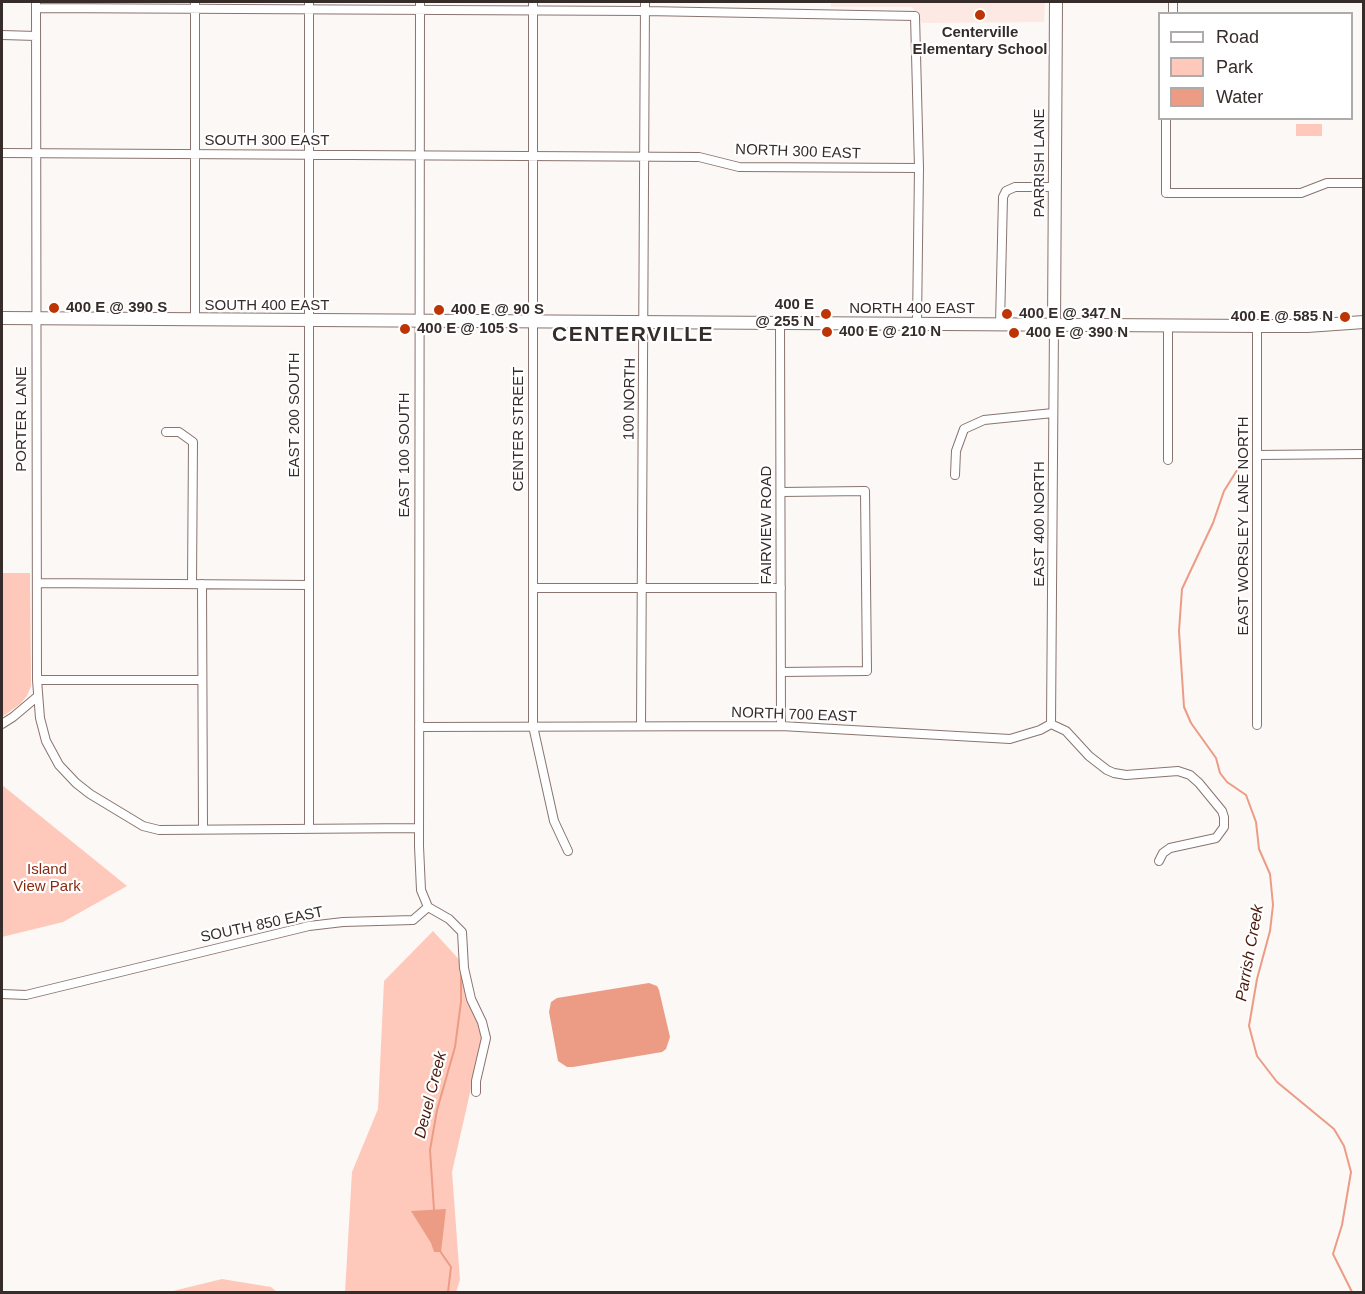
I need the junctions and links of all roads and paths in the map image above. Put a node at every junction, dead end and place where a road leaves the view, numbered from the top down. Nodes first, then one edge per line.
1 (645, 2) edge
2 (1056, 2) edge
3 (36, 5) edge
4 (195, 5) edge
5 (309, 6) edge
6 (420, 6) edge
7 (532, 6) edge
8 (645, 11) junction
9 (2, 35) edge
10 (36, 36) junction
11 (1166, 120) edge
12 (2, 153) edge
13 (36, 153) junction
14 (195, 154) junction
15 (309, 154) junction
16 (419, 155) junction
17 (532, 155) junction
18 (645, 157) junction
19 (919, 168) junction
20 (1364, 183) edge
21 (1055, 187) junction
22 (2, 318) edge
23 (36, 318) junction
24 (195, 320) junction
25 (309, 321) junction
26 (419, 322) junction
27 (532, 322) junction
28 (644, 322) junction
29 (1364, 322) edge
30 (780, 323) junction
31 (917, 323) junction
32 (1000, 324) junction
33 (1054, 325) junction
34 (1168, 326) junction
35 (1257, 327) junction
36 (1053, 413) junction
37 (166, 432) dead end
38 (1364, 454) edge
39 (1257, 455) junction
40 (1168, 460) dead end
41 (955, 475) dead end
42 (780, 492) junction
43 (37, 583) junction
44 (192, 584) junction
45 (202, 585) junction
46 (309, 585) junction
47 (533, 588) junction
48 (642, 588) junction
49 (781, 588) junction
50 (781, 672) junction
51 (36, 680) junction
52 (202, 680) junction
53 (38, 696) junction
54 (2, 724) edge
55 (1051, 724) junction
56 (1257, 725) dead end
57 (533, 726) junction
58 (640, 726) junction
59 (781, 726) junction
60 (419, 727) junction
61 (418, 828) junction
62 (203, 829) junction
63 (309, 829) junction
64 (568, 851) dead end
65 (1159, 861) dead end
66 (428, 907) junction
67 (2, 994) edge
68 (476, 1092) dead end

1 - 8 street, 100 NORTH
2 - 21 street, PARRISH LANE
3 - 4 street
3 - 10 street, PORTER LANE
4 - 5 street
4 - 14 street
5 - 6 street
5 - 15 street, EAST 200 SOUTH
6 - 7 street
6 - 16 street, EAST 100 SOUTH
7 - 8 street
7 - 17 street, CENTER STREET
8 - 18 street, 100 NORTH
8 - 19 street
9 - 10 street
10 - 13 street, PORTER LANE
11 - 20 street
12 - 13 street, SOUTH 300 EAST
13 - 14 street, SOUTH 300 EAST
13 - 23 street, PORTER LANE
14 - 15 street, SOUTH 300 EAST
14 - 24 street
15 - 16 street, SOUTH 300 EAST
15 - 25 street, EAST 200 SOUTH
16 - 17 street, SOUTH 300 EAST
16 - 26 street, EAST 100 SOUTH
17 - 18 street, NORTH 300 EAST
17 - 27 street, CENTER STREET
18 - 19 street, NORTH 300 EAST
18 - 28 street, 100 NORTH
19 - 31 street
21 - 32 street
21 - 33 street, PARRISH LANE
22 - 23 street, SOUTH 400 EAST
23 - 24 street, SOUTH 400 EAST
23 - 43 street, PORTER LANE
24 - 25 street, SOUTH 400 EAST
25 - 26 street, SOUTH 400 EAST
25 - 46 street, EAST 200 SOUTH
26 - 27 street, SOUTH 400 EAST
26 - 60 street, EAST 100 SOUTH
27 - 28 street, NORTH 400 EAST
27 - 47 street, CENTER STREET
28 - 30 street, NORTH 400 EAST
28 - 48 street, 100 NORTH
29 - 35 street, NORTH 400 EAST
30 - 31 street, NORTH 400 EAST
30 - 42 street, FAIRVIEW ROAD
31 - 32 street, NORTH 400 EAST
32 - 33 street, NORTH 400 EAST
33 - 34 street, NORTH 400 EAST
33 - 36 street, EAST 400 NORTH
34 - 35 street, NORTH 400 EAST
34 - 40 street
35 - 39 street, EAST WORSLEY LANE NORTH
36 - 41 street
36 - 55 street, EAST 400 NORTH
37 - 44 street
38 - 39 street
39 - 56 street, EAST WORSLEY LANE NORTH
42 - 49 street, FAIRVIEW ROAD
42 - 50 street
43 - 44 street
43 - 51 street, PORTER LANE
44 - 45 street
45 - 46 street
45 - 52 street
46 - 63 street, EAST 200 SOUTH
47 - 48 street
47 - 57 street, CENTER STREET
48 - 49 street
48 - 58 street, 100 NORTH
49 - 50 street, FAIRVIEW ROAD
50 - 59 street, FAIRVIEW ROAD
51 - 52 street
51 - 53 street, PORTER LANE
52 - 62 street
53 - 54 street
53 - 62 street, PORTER LANE
55 - 59 street, NORTH 700 EAST
55 - 65 street
57 - 58 street, NORTH 700 EAST
57 - 60 street, NORTH 700 EAST
57 - 64 street, CENTER STREET
58 - 59 street, NORTH 700 EAST
60 - 61 street, EAST 100 SOUTH
61 - 63 street, PORTER LANE
61 - 66 street, EAST 100 SOUTH
62 - 63 street, PORTER LANE
66 - 67 street, SOUTH 850 EAST
66 - 68 street

